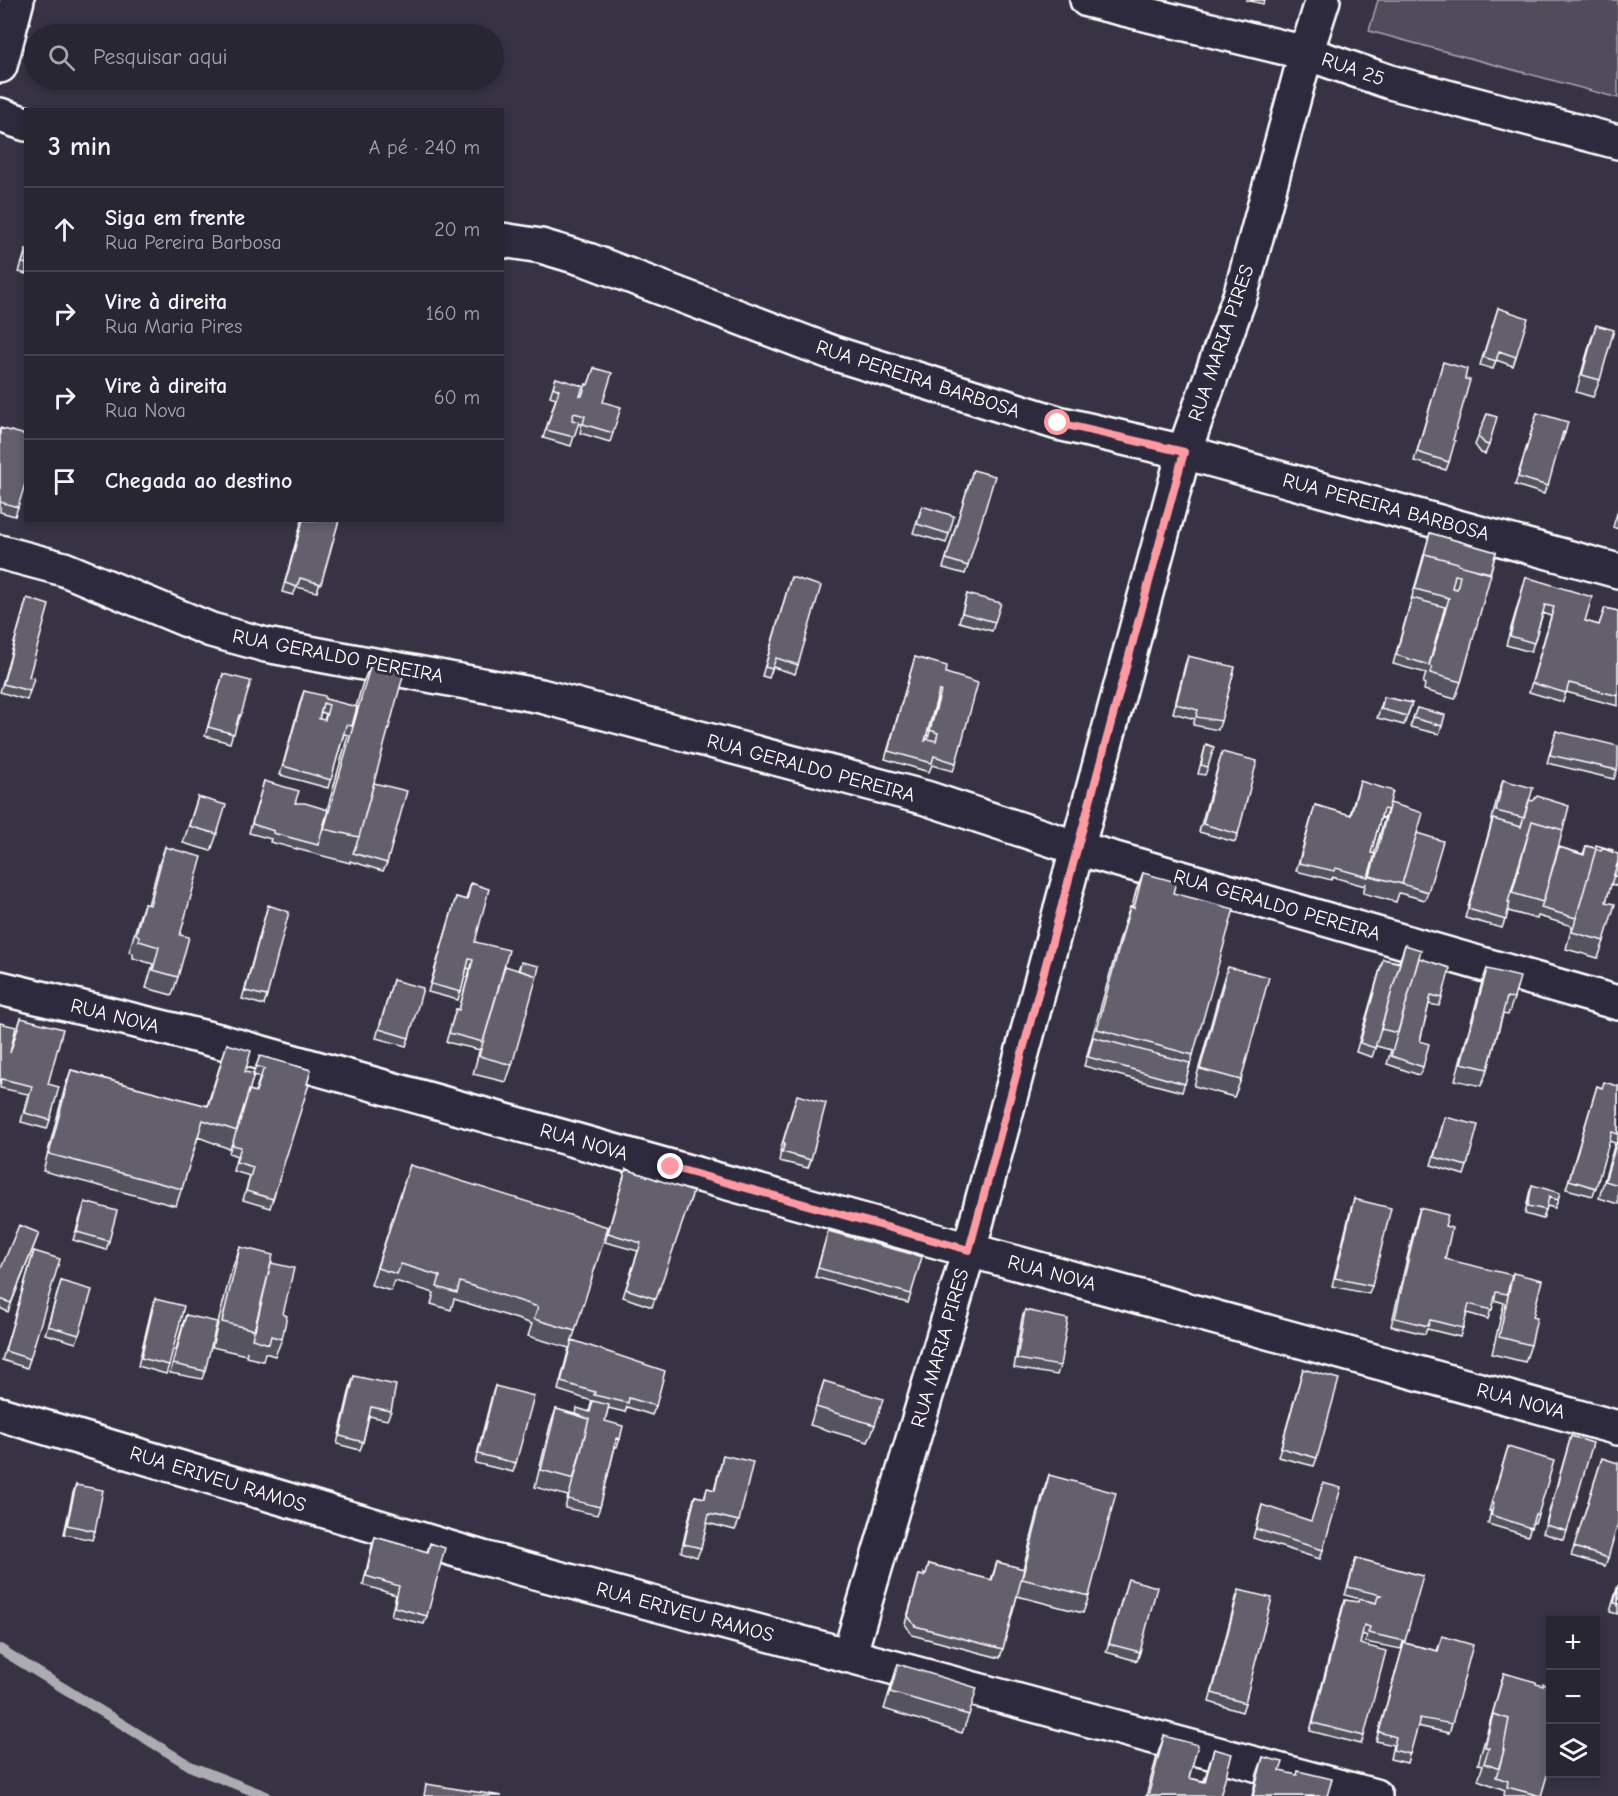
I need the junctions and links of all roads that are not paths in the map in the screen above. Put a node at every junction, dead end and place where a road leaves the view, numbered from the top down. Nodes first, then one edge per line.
1 (17, 0) edge
2 (1087, 0) edge
3 (1323, 0) edge
4 (1306, 53) junction
5 (0, 66) edge
6 (0, 115) edge
7 (24, 123) edge
8 (1618, 142) edge
9 (504, 240) edge
10 (1184, 452) junction
11 (0, 552) edge
12 (1618, 571) edge
13 (1077, 848) junction
14 (0, 988) edge
15 (1618, 1003) edge
16 (969, 1250) junction
17 (0, 1414) edge
18 (1618, 1428) edge
19 (849, 1656) junction
20 (1375, 1796) edge

1 - 5 street
2 - 4 street, RUA 25
3 - 4 street, RUA MARIA PIRES
4 - 8 street, RUA 25
4 - 10 street, RUA MARIA PIRES
6 - 7 street
9 - 10 street, RUA PEREIRA BARBOSA
10 - 12 street, RUA PEREIRA BARBOSA
10 - 13 street, RUA MARIA PIRES
11 - 13 street, RUA GERALDO PEREIRA
13 - 15 street, RUA GERALDO PEREIRA
13 - 16 street, RUA MARIA PIRES
14 - 16 street, RUA NOVA
16 - 18 street, RUA NOVA
16 - 19 street, RUA MARIA PIRES
17 - 19 street, RUA ERIVEU RAMOS
19 - 20 street, RUA ERIVEU RAMOS

